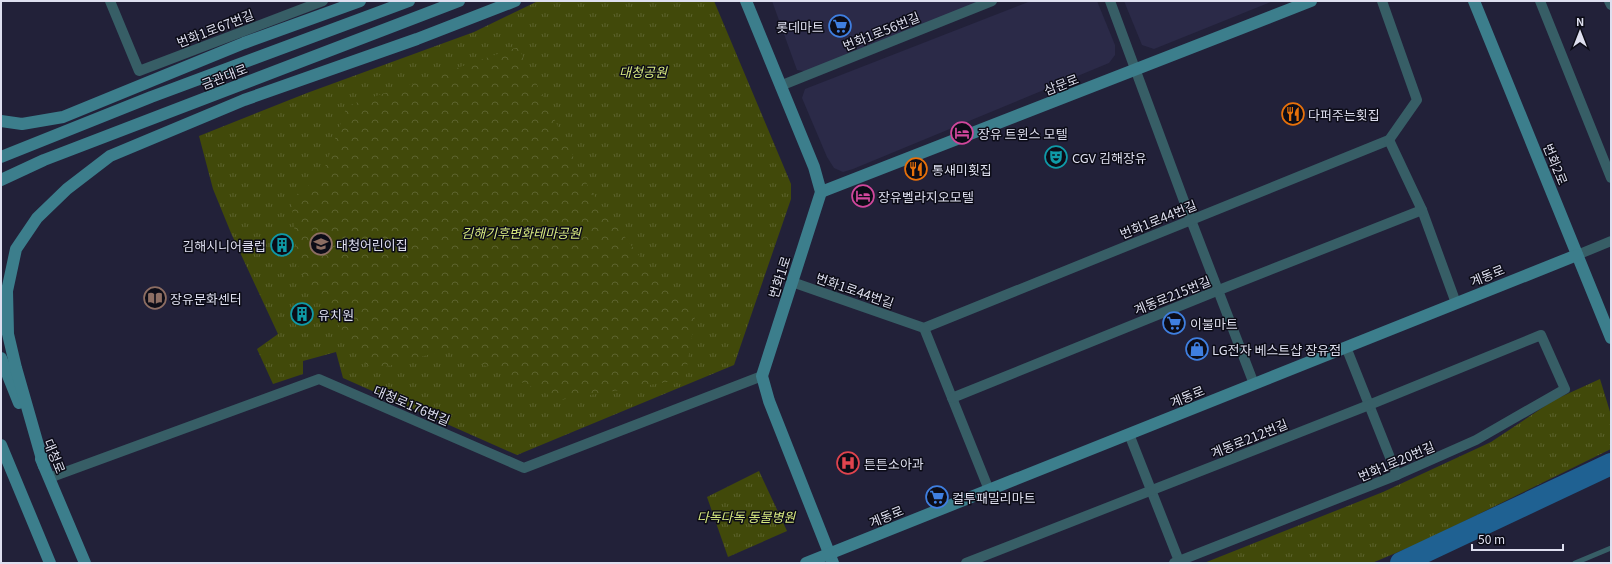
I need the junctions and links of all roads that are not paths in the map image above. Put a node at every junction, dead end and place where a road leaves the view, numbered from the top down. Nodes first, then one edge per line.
1 (110, 1) edge
2 (323, 1) edge
3 (360, 1) edge
4 (409, 1) edge
5 (459, 1) edge
6 (515, 1) edge
7 (746, 1) edge
8 (992, 1) edge
9 (1110, 1) edge
10 (1310, 1) edge
11 (1382, 1) edge
12 (1474, 1) edge
13 (1540, 1) edge
14 (1609, 1) edge
15 (302, 5) edge
16 (1611, 5) edge
17 (301, 41) junction
18 (321, 54) junction
19 (1135, 70) junction
20 (157, 78) junction
21 (780, 86) junction
22 (244, 100) junction
23 (1, 121) edge
24 (1389, 140) junction
25 (1, 157) edge
26 (1611, 178) edge
27 (1, 180) edge
28 (822, 192) junction
29 (1422, 210) junction
30 (1191, 220) junction
31 (1611, 241) edge
32 (1577, 255) junction
33 (792, 282) junction
34 (1219, 290) junction
35 (1456, 303) junction
36 (924, 328) junction
37 (1541, 335) joint
38 (1611, 338) edge
39 (1346, 347) junction
40 (1, 358) edge
41 (762, 376) junction
42 (1254, 384) junction
43 (952, 398) junction
44 (1369, 405) junction
45 (1129, 434) junction
46 (1, 445) edge
47 (1, 460) edge
48 (44, 466) junction
49 (1397, 475) junction
50 (49, 478) junction
51 (16, 484) junction
52 (989, 490) junction
53 (1152, 491) junction
54 (1611, 548) edge
55 (832, 558) edge
56 (1177, 562) edge
57 (50, 563) edge
58 (85, 563) edge
59 (806, 563) edge
60 (966, 563) edge
61 (1575, 563) edge

1 - 15 street, 번화1로67번길
2 - 15 street, 번화1로67번길
3 - 20 main road
4 - 17 main road, 금관대로
5 - 18 main road, 금관대로
6 - 22 main road
7 - 21 main road
8 - 21 street, 번화1로56번길
9 - 19 street
10 - 19 main road, 삼문로
11 - 24 street
12 - 32 main road, 번화2로
13 - 26 street
14 - 16 street
17 - 20 main road
17 - 25 main road, 금관대로
18 - 22 main road
18 - 27 main road, 금관대로
19 - 28 main road, 삼문로
19 - 30 street
20 - 23 main road
21 - 28 main road
22 - 48 main road
24 - 29 street
24 - 30 street, 번화1로44번길
28 - 33 main road, 번화1로
29 - 34 street, 계동로215번길
29 - 35 street
30 - 34 street
30 - 36 street, 번화1로44번길
31 - 32 street
32 - 35 main road, 계동로
32 - 38 main road, 번화2로
33 - 36 street, 번화1로44번길
33 - 41 main road, 번화1로
34 - 42 street
34 - 43 street, 계동로215번길
35 - 39 main road, 계동로
36 - 43 street
37 - 44 street, 계동로212번길
37 - 49 street, 번화1로20번길
39 - 42 main road, 계동로
39 - 44 street
40 - 48 main road, 대청로
41 - 50 street, 대청로176번길
41 - 55 main road
42 - 45 main road, 계동로
43 - 52 street
44 - 49 street
44 - 53 street, 계동로212번길
45 - 52 main road, 계동로
45 - 53 street
46 - 51 main road
47 - 51 main road
48 - 50 main road, 대청로
49 - 56 street, 번화1로20번길
50 - 58 main road, 대청로
51 - 57 main road
52 - 55 main road, 계동로
53 - 56 street
53 - 60 street, 계동로212번길
54 - 61 lane
55 - 59 main road, 계동로

